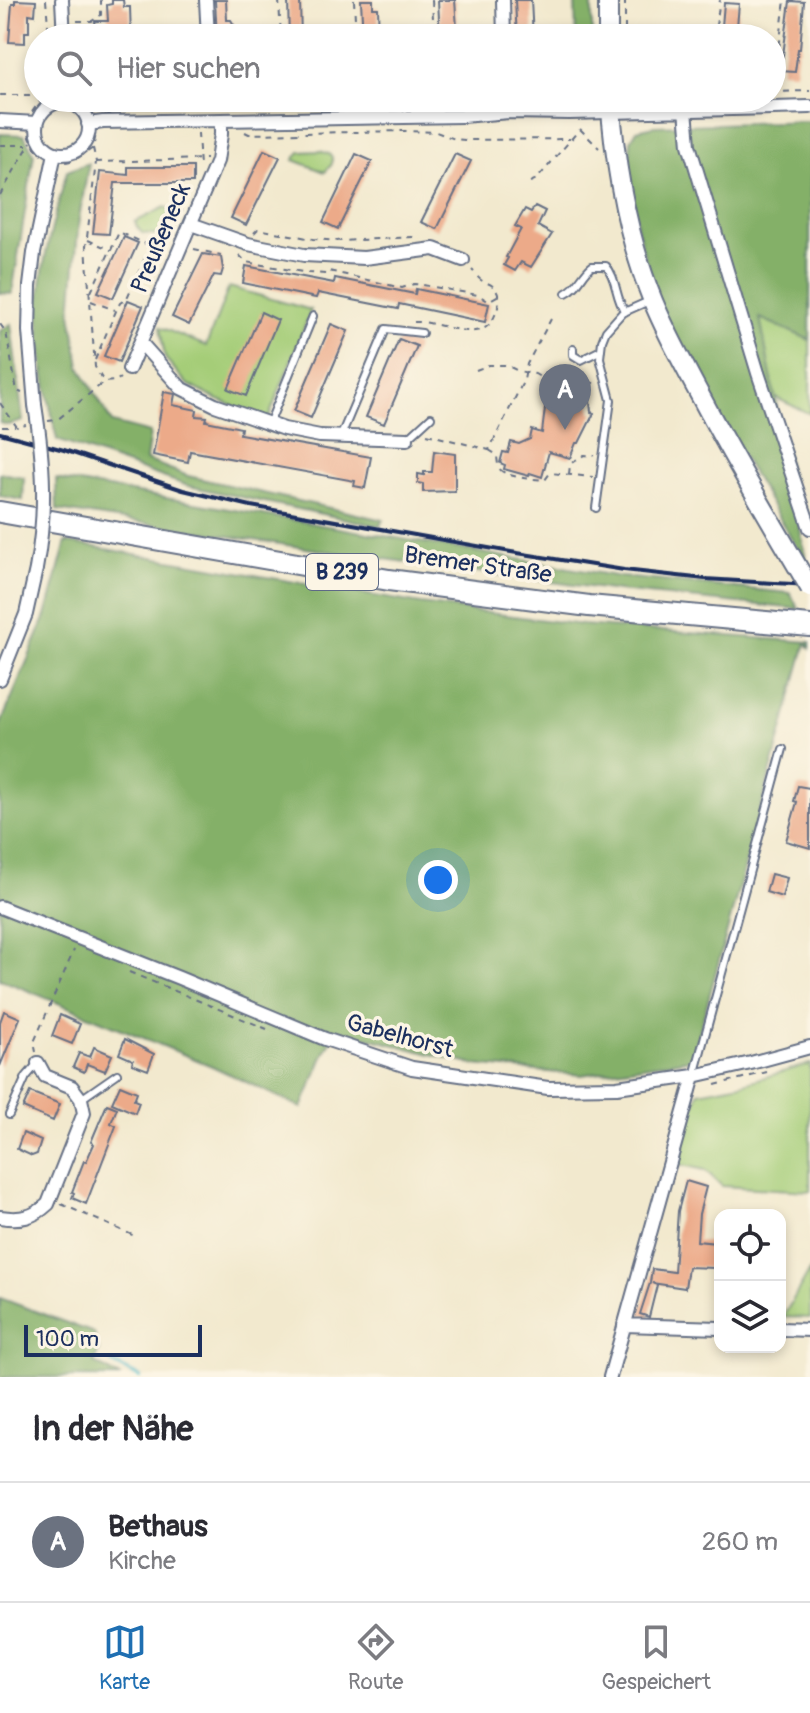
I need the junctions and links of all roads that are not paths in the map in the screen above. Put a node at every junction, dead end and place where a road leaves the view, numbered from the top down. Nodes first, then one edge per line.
1 (62, 0) edge
2 (206, 0) edge
3 (503, 0) edge
4 (608, 0) edge
5 (63, 24) edge
6 (207, 24) edge
7 (504, 24) edge
8 (608, 24) edge
9 (786, 107) edge
10 (810, 107) edge
11 (43, 112) edge
12 (83, 112) edge
13 (509, 112) edge
14 (509, 112) edge
15 (581, 112) edge
16 (612, 112) edge
17 (686, 112) edge
18 (0, 121) edge
19 (221, 121) junction
20 (33, 122) junction
21 (92, 123) junction
22 (54, 157) junction
23 (191, 224) junction
24 (463, 260) road end
25 (566, 293) dead end
26 (652, 299) junction
27 (625, 312) junction
28 (313, 316) dead end
29 (422, 333) dead end
30 (141, 343) junction
31 (573, 349) dead end
32 (599, 351) junction
33 (129, 369) road end
34 (431, 417) dead end
35 (269, 424) junction
36 (411, 435) joint
37 (340, 438) junction
38 (596, 508) dead end
39 (0, 512) edge
40 (810, 528) edge
41 (810, 588) edge
42 (810, 626) edge
43 (0, 679) edge
44 (783, 749) dead end
45 (0, 907) edge
46 (810, 1047) edge
47 (38, 1063) joint
48 (117, 1074) dead end
49 (692, 1082) junction
50 (81, 1099) junction
51 (9, 1115) dead end
52 (0, 1217) edge
53 (624, 1325) junction
54 (714, 1328) edge
55 (786, 1329) edge
56 (810, 1330) edge
57 (610, 1377) edge

1 - 5 street
2 - 6 street
3 - 7 street
4 - 8 main road
9 - 10 street
11 - 20 street
12 - 21 street
13 - 15 street
14 - 19 street
16 - 26 main road
17 - 40 street
18 - 20 street
19 - 21 street
19 - 23 street, Preußeneck
20 - 22 street
21 - 22 street
22 - 43 street, bridge
23 - 24 street
23 - 30 street, Preußeneck
25 - 27 lane
26 - 27 lane
26 - 41 main road, bridge
27 - 32 lane
28 - 35 lane
29 - 37 lane
30 - 33 street, Preußeneck
30 - 35 street
31 - 32 lane
32 - 38 lane
34 - 36 lane
35 - 37 street
36 - 37 street
39 - 42 main road, Bremer Straße / B 239
44 - 49 lane
45 - 49 street, Gabelhorst
46 - 49 street, Gabelhorst
47 - 50 street
47 - 51 lane
48 - 50 lane
49 - 53 street
50 - 52 street
53 - 54 street
53 - 57 street
55 - 56 street

